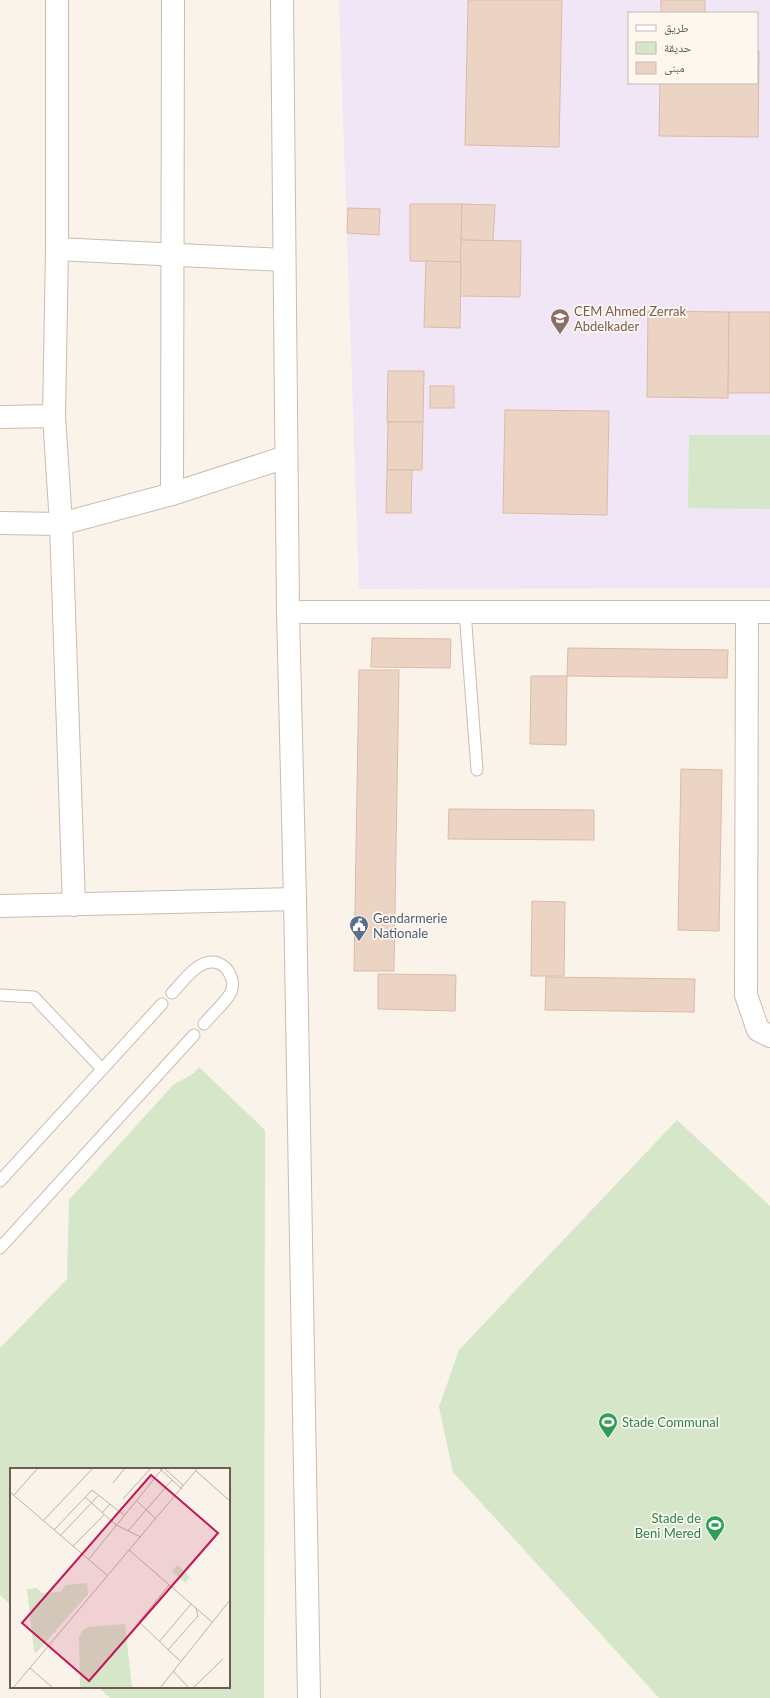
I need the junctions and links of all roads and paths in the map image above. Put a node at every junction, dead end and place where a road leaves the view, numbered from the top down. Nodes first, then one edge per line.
1 (57, 0) edge
2 (173, 0) edge
3 (282, 0) edge
4 (57, 249) junction
5 (172, 254) junction
6 (284, 260) junction
7 (54, 416) junction
8 (0, 417) edge
9 (286, 457) junction
10 (172, 494) junction
11 (0, 524) edge
12 (61, 524) junction
13 (288, 612) junction
14 (465, 612) junction
15 (747, 612) junction
16 (770, 612) edge
17 (477, 770) dead end
18 (295, 899) junction
19 (74, 905) junction
20 (0, 906) edge
21 (172, 993) dead end
22 (0, 996) edge
23 (162, 1004) dead end
24 (204, 1024) dead end
25 (194, 1035) dead end
26 (770, 1036) edge
27 (102, 1069) junction
28 (0, 1181) edge
29 (0, 1248) edge
30 (309, 1698) edge

1 - 4 street
2 - 5 street
3 - 6 street
4 - 5 street
4 - 7 street
5 - 6 street
5 - 10 street
6 - 9 street
7 - 8 street
7 - 12 street
9 - 10 street
9 - 13 street
10 - 12 street
11 - 12 street
12 - 19 street
13 - 14 street
13 - 18 street
14 - 15 street
14 - 17 lane
15 - 16 street
15 - 26 street
18 - 19 street
18 - 30 street
19 - 20 street
21 - 24 lane
22 - 27 lane
23 - 27 lane
25 - 29 lane
27 - 28 lane

